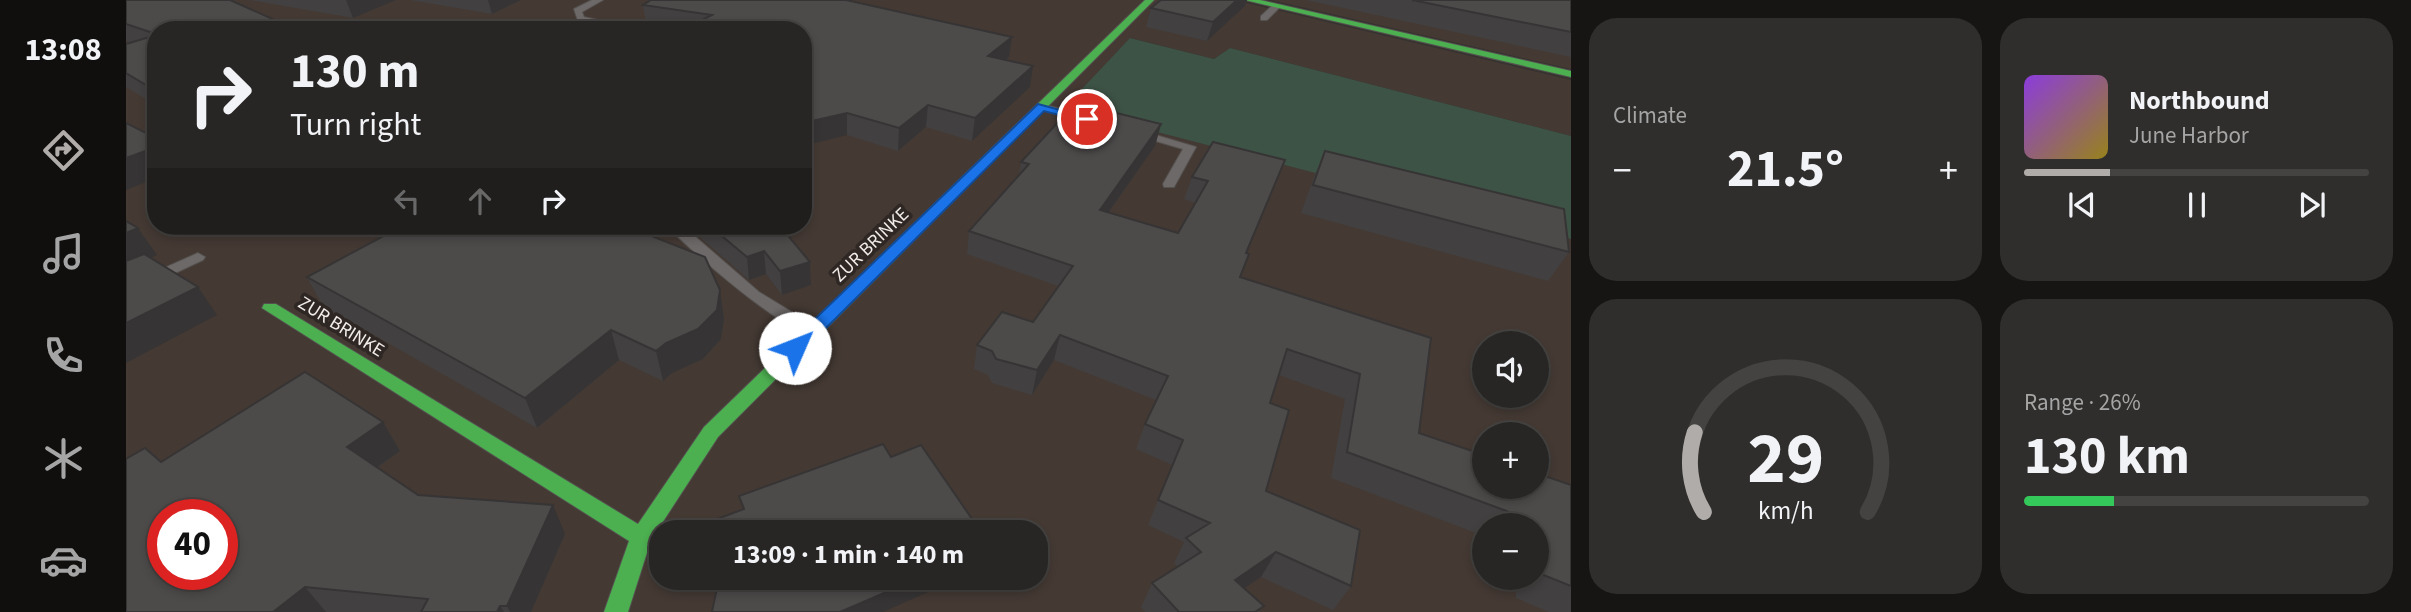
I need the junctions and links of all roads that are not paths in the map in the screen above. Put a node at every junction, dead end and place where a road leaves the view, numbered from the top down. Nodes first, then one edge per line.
1 (599, 0) edge
2 (1150, 0) edge
3 (1249, 0) edge
4 (1277, 6) junction
5 (1264, 18) dead end
6 (592, 21) edge
7 (1571, 74) edge
8 (1042, 107) junction
9 (1104, 124) edge
10 (1129, 130) edge
11 (1169, 184) dead end
12 (685, 235) edge
13 (198, 257) dead end
14 (126, 291) edge
15 (270, 308) dead end
16 (812, 332) junction
17 (640, 537) junction
18 (616, 612) edge

1 - 6 lane
2 - 8 street, ZUR BRINKE
3 - 4 street
4 - 5 lane
4 - 7 street
8 - 9 lane
8 - 16 street, ZUR BRINKE
10 - 11 lane
12 - 16 lane
13 - 14 lane
15 - 17 street, ZUR BRINKE
16 - 17 street, ZUR BRINKE
17 - 18 street, ZUR BRINKE

